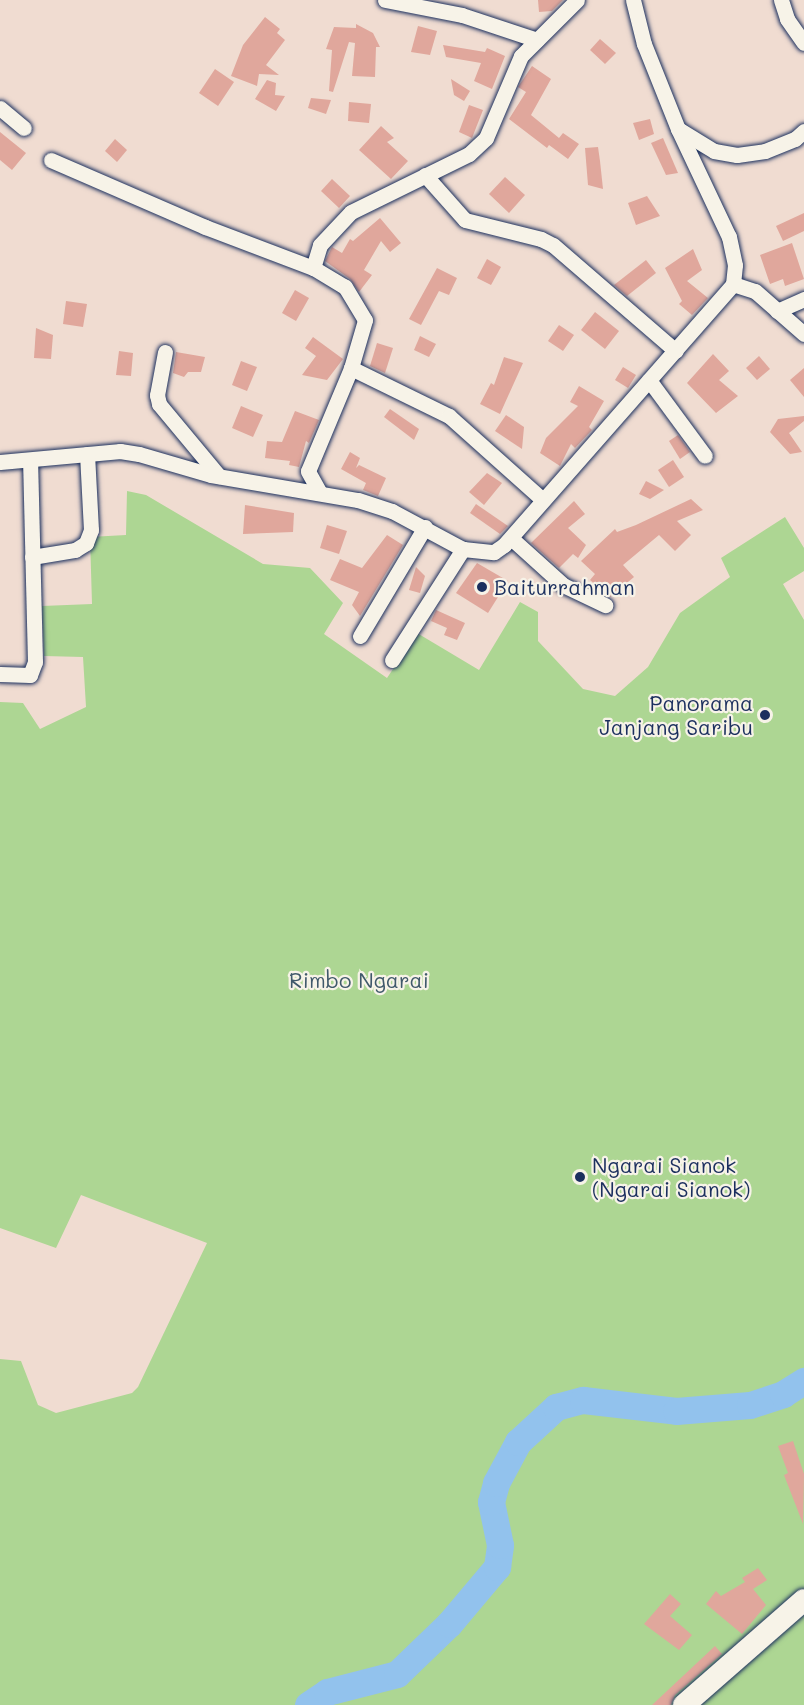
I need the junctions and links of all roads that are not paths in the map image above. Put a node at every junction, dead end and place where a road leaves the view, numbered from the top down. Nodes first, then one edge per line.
1 (385, 0) edge
2 (577, 0) edge
3 (633, 0) edge
4 (781, 0) edge
5 (537, 40) junction
6 (804, 43) edge
7 (0, 108) edge
8 (24, 128) dead end
9 (678, 129) junction
10 (804, 131) edge
11 (51, 160) dead end
12 (425, 175) junction
13 (313, 268) junction
14 (733, 284) junction
15 (804, 299) edge
16 (777, 311) junction
17 (804, 334) edge
18 (676, 351) junction
19 (165, 352) dead end
20 (351, 368) junction
21 (649, 380) junction
22 (87, 454) junction
23 (705, 456) dead end
24 (0, 462) edge
25 (30, 462) junction
26 (308, 471) junction
27 (219, 476) junction
28 (300, 489) junction
29 (320, 493) junction
30 (543, 500) junction
31 (425, 527) junction
32 (511, 538) junction
33 (463, 549) junction
34 (32, 557) junction
35 (605, 606) dead end
36 (360, 636) dead end
37 (392, 660) dead end
38 (0, 674) edge
39 (804, 1600) edge
40 (684, 1705) edge

1 - 5 street
2 - 5 street
3 - 9 street
4 - 6 street
5 - 12 street
7 - 8 street
9 - 10 street
9 - 14 street
11 - 13 street
12 - 13 street
12 - 18 street
13 - 20 street
14 - 16 street
14 - 18 street
15 - 16 street
16 - 17 street
18 - 21 street
19 - 27 street
20 - 26 street
20 - 30 street
21 - 23 street
21 - 30 street
22 - 25 street
22 - 27 street
22 - 34 street
24 - 25 street
25 - 34 street
26 - 28 street
26 - 29 street
27 - 28 street
28 - 29 street
29 - 31 street
30 - 32 street
31 - 33 street
31 - 36 street
32 - 33 street
32 - 35 street
33 - 37 street
34 - 38 street
39 - 40 main road

